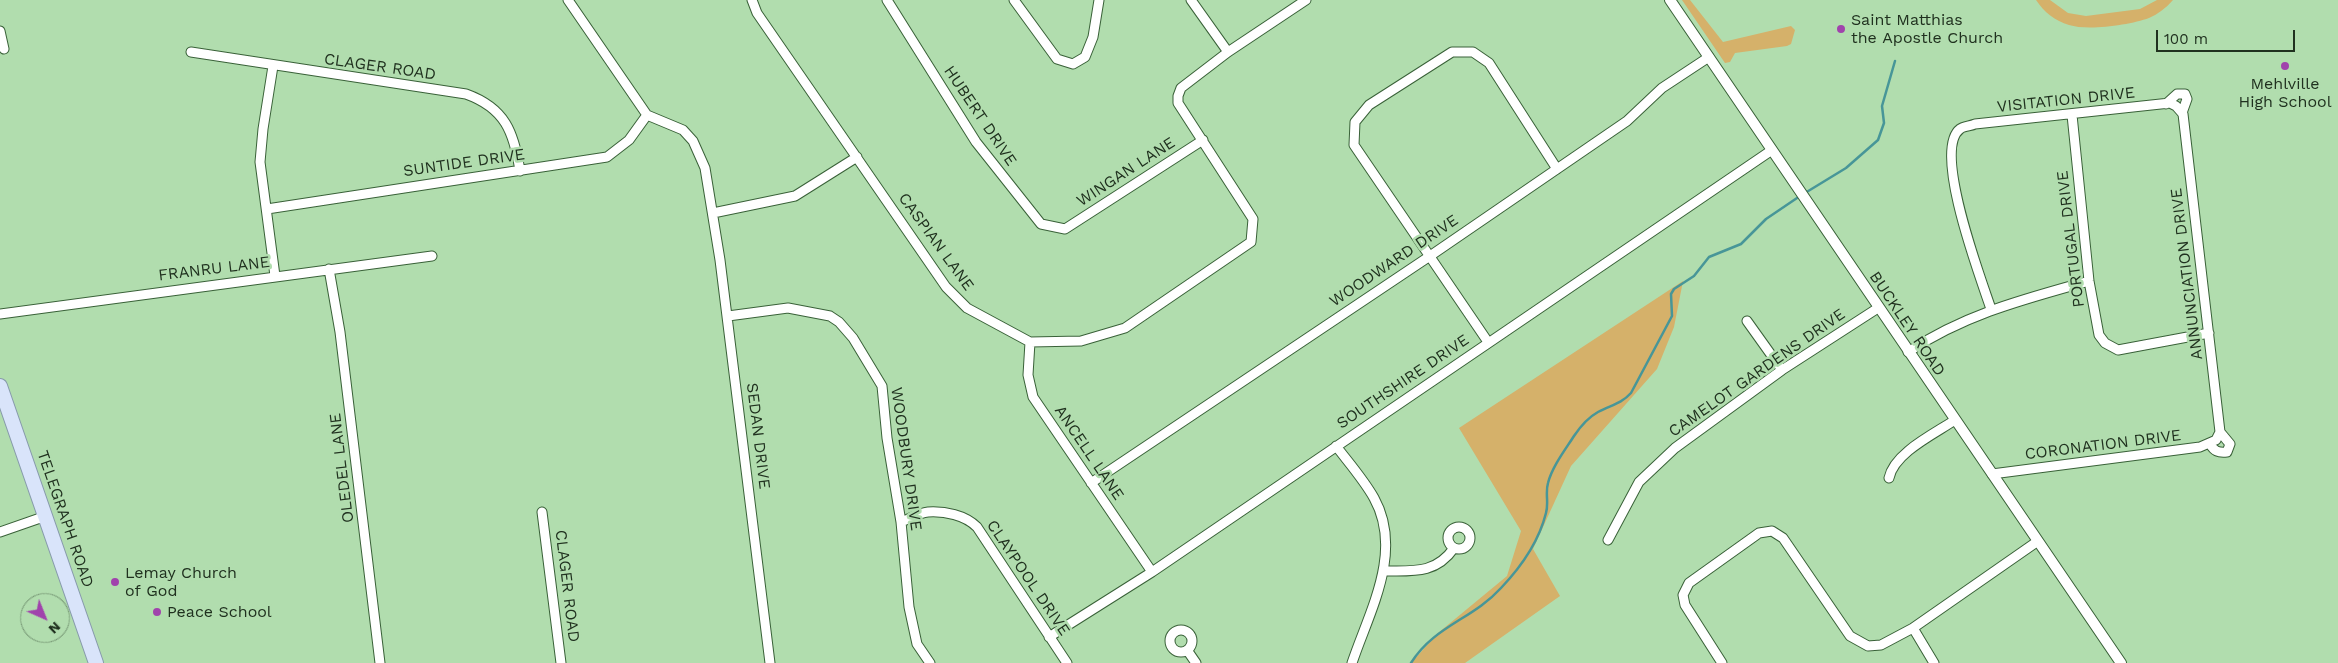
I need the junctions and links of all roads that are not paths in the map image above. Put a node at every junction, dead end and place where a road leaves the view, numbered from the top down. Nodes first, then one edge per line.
1 (568, 0) edge
2 (752, 0) edge
3 (887, 0) edge
4 (1014, 0) edge
5 (1099, 0) edge
6 (1191, 0) edge
7 (1306, 0) edge
8 (1670, 0) edge
9 (0, 31) edge
10 (4, 49) dead end
11 (191, 52) dead end
12 (1228, 52) junction
13 (1709, 57) junction
14 (273, 66) junction
15 (2166, 104) junction
16 (2182, 113) junction
17 (647, 115) junction
18 (2072, 115) junction
19 (1203, 140) junction
20 (1772, 150) junction
21 (857, 157) junction
22 (1557, 169) junction
23 (520, 171) junction
24 (267, 209) junction
25 (713, 213) junction
26 (1065, 229) joint
27 (432, 256) dead end
28 (1430, 256) junction
29 (329, 269) junction
30 (275, 276) junction
31 (2090, 281) junction
32 (1878, 308) junction
33 (1991, 309) junction
34 (0, 314) edge
35 (728, 316) junction
36 (1747, 321) dead end
37 (2210, 333) junction
38 (1030, 342) junction
39 (1488, 342) junction
40 (1908, 352) junction
41 (1782, 370) junction
42 (0, 386) edge
43 (3, 402) edge
44 (1955, 420) junction
45 (2215, 439) joint
46 (1336, 446) junction
47 (1992, 474) junction
48 (1889, 478) dead end
49 (1091, 483) junction
50 (542, 512) dead end
51 (46, 516) junction
52 (901, 522) junction
53 (0, 532) edge
54 (1608, 540) dead end
55 (2038, 541) junction
56 (1454, 548) dead end
57 (1385, 571) junction
58 (1152, 572) junction
59 (1913, 628) junction
60 (1049, 637) junction
61 (1187, 650) dead end
62 (96, 663) edge
63 (380, 663) edge
64 (562, 663) edge
65 (770, 663) edge
66 (930, 663) edge
67 (1067, 663) edge
68 (1196, 663) edge
69 (1352, 663) edge
70 (1722, 663) edge
71 (1934, 663) edge
72 (2121, 663) edge

1 - 17 street
2 - 21 street, CASPIAN LANE
3 - 26 street, HUBERT DRIVE
4 - 5 street
6 - 12 street
7 - 12 street
8 - 13 street, BUCKLEY ROAD
9 - 10 street
11 - 14 street, CLAGER ROAD
12 - 19 street
13 - 20 street, BUCKLEY ROAD
13 - 22 street, WOODWARD DRIVE
14 - 23 street, CLAGER ROAD
14 - 24 street
15 - 16 street, VISITATION DRIVE
15 - 16 street, ANNUNCIATION DRIVE
15 - 18 street, VISITATION DRIVE
16 - 37 street, ANNUNCIATION DRIVE
17 - 23 street, SUNTIDE DRIVE
17 - 25 street, SEDAN DRIVE
18 - 31 street, PORTUGAL DRIVE
18 - 33 street, VISITATION DRIVE
19 - 26 street, WINGAN LANE
19 - 38 street, CASPIAN LANE
20 - 32 street, BUCKLEY ROAD
20 - 39 street, SOUTHSHIRE DRIVE
21 - 25 street
21 - 38 street, CASPIAN LANE
22 - 28 street, WOODWARD DRIVE
22 - 28 street
23 - 24 street, SUNTIDE DRIVE
24 - 30 street
25 - 35 street, SEDAN DRIVE
27 - 29 street, FRANRU LANE
28 - 39 street
28 - 49 street, WOODWARD DRIVE
29 - 30 street, FRANRU LANE
29 - 63 street, OLEDEL LANE
30 - 34 street, FRANRU LANE
31 - 33 street
31 - 37 street, PORTUGAL DRIVE
32 - 40 street, BUCKLEY ROAD
32 - 41 street, CAMELOT GARDENS DRIVE
33 - 40 street
35 - 52 street, WOODBURY DRIVE
35 - 65 street, SEDAN DRIVE
36 - 41 street
37 - 45 street, ANNUNCIATION DRIVE
38 - 49 street, ANCELL LANE
39 - 46 street, SOUTHSHIRE DRIVE
40 - 44 street, BUCKLEY ROAD
41 - 54 street, CAMELOT GARDENS DRIVE
42 - 43 main road, TELEGRAPH ROAD
43 - 51 main road, TELEGRAPH ROAD
44 - 47 street, BUCKLEY ROAD
44 - 48 street
45 - 47 street, CORONATION DRIVE
46 - 57 street
46 - 58 street, SOUTHSHIRE DRIVE
47 - 55 street, BUCKLEY ROAD
49 - 58 street, ANCELL LANE
50 - 64 street, CLAGER ROAD
51 - 53 street
51 - 62 main road, TELEGRAPH ROAD
52 - 60 street, CLAYPOOL DRIVE
52 - 66 street, WOODBURY DRIVE
55 - 59 street
55 - 72 street, BUCKLEY ROAD
56 - 57 street
57 - 69 street
58 - 60 street, SOUTHSHIRE DRIVE
59 - 70 street
59 - 71 street
60 - 67 street, CLAYPOOL DRIVE
61 - 68 street

